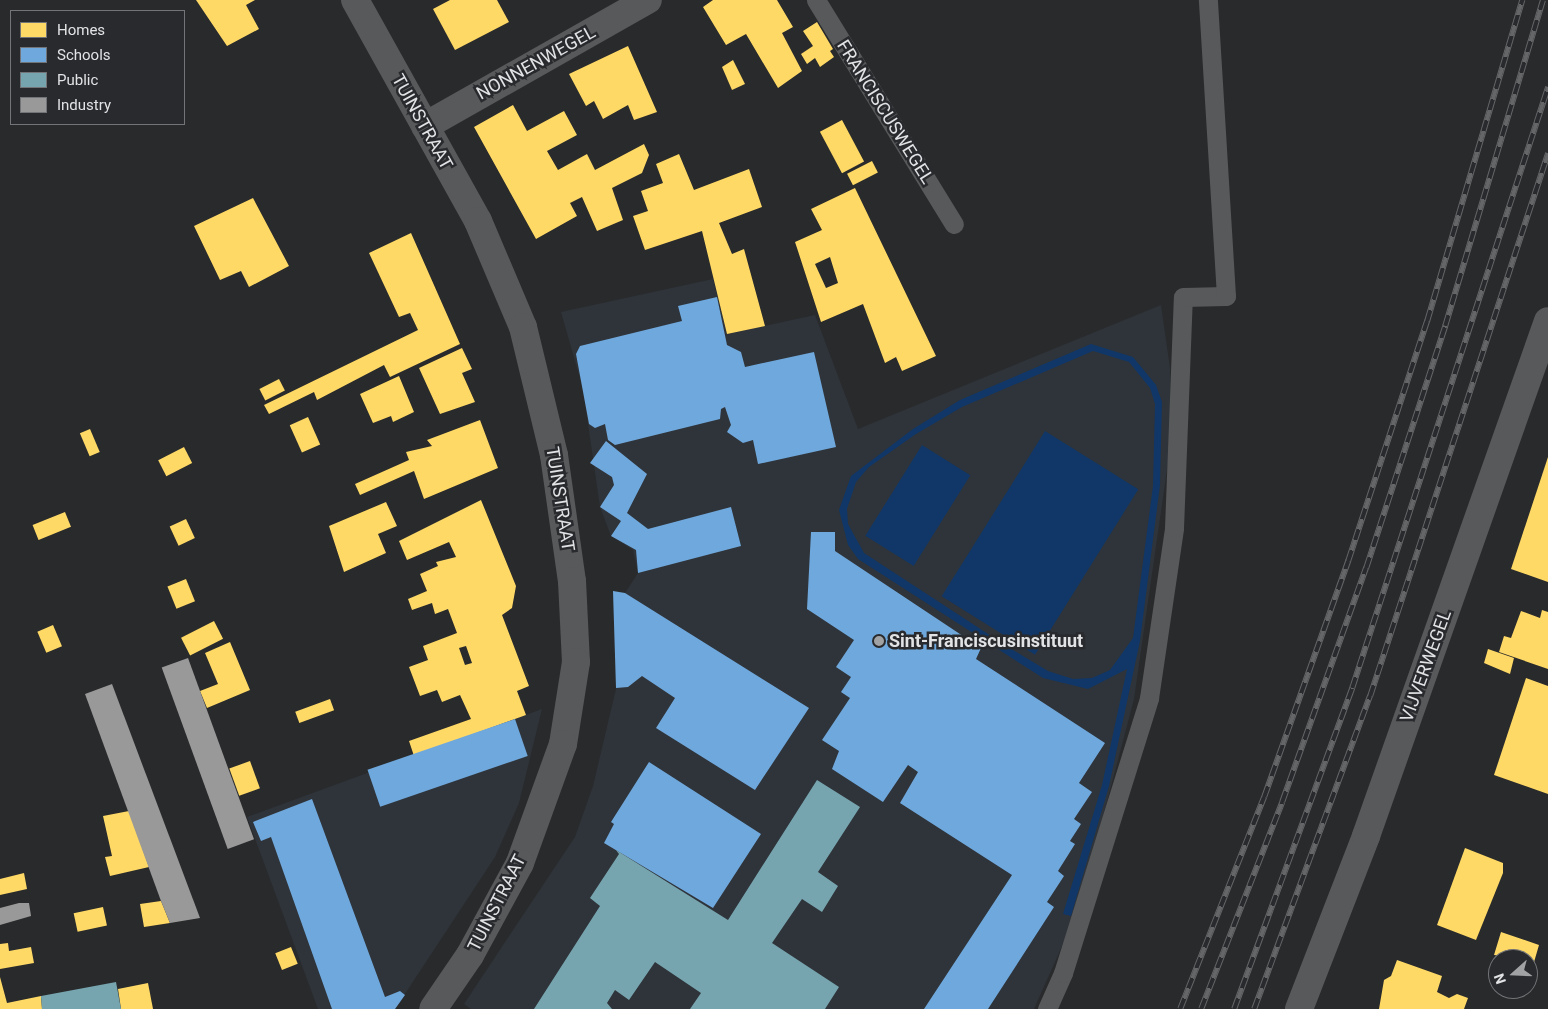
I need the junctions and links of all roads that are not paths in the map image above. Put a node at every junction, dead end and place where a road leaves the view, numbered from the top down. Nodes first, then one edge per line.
1 (355, 0) edge
2 (648, 0) edge
3 (816, 0) edge
4 (1208, 0) edge
5 (425, 126) junction
6 (954, 224) dead end
7 (1548, 321) edge
8 (433, 1009) edge
9 (1047, 1009) edge
10 (1299, 1009) edge

1 - 5 street, TUINSTRAAT
2 - 5 street, NONNENWEGEL
3 - 6 lane, FRANCISCUSWEGEL
4 - 9 lane
5 - 8 street, TUINSTRAAT
7 - 10 street, VIJVERWEGEL

